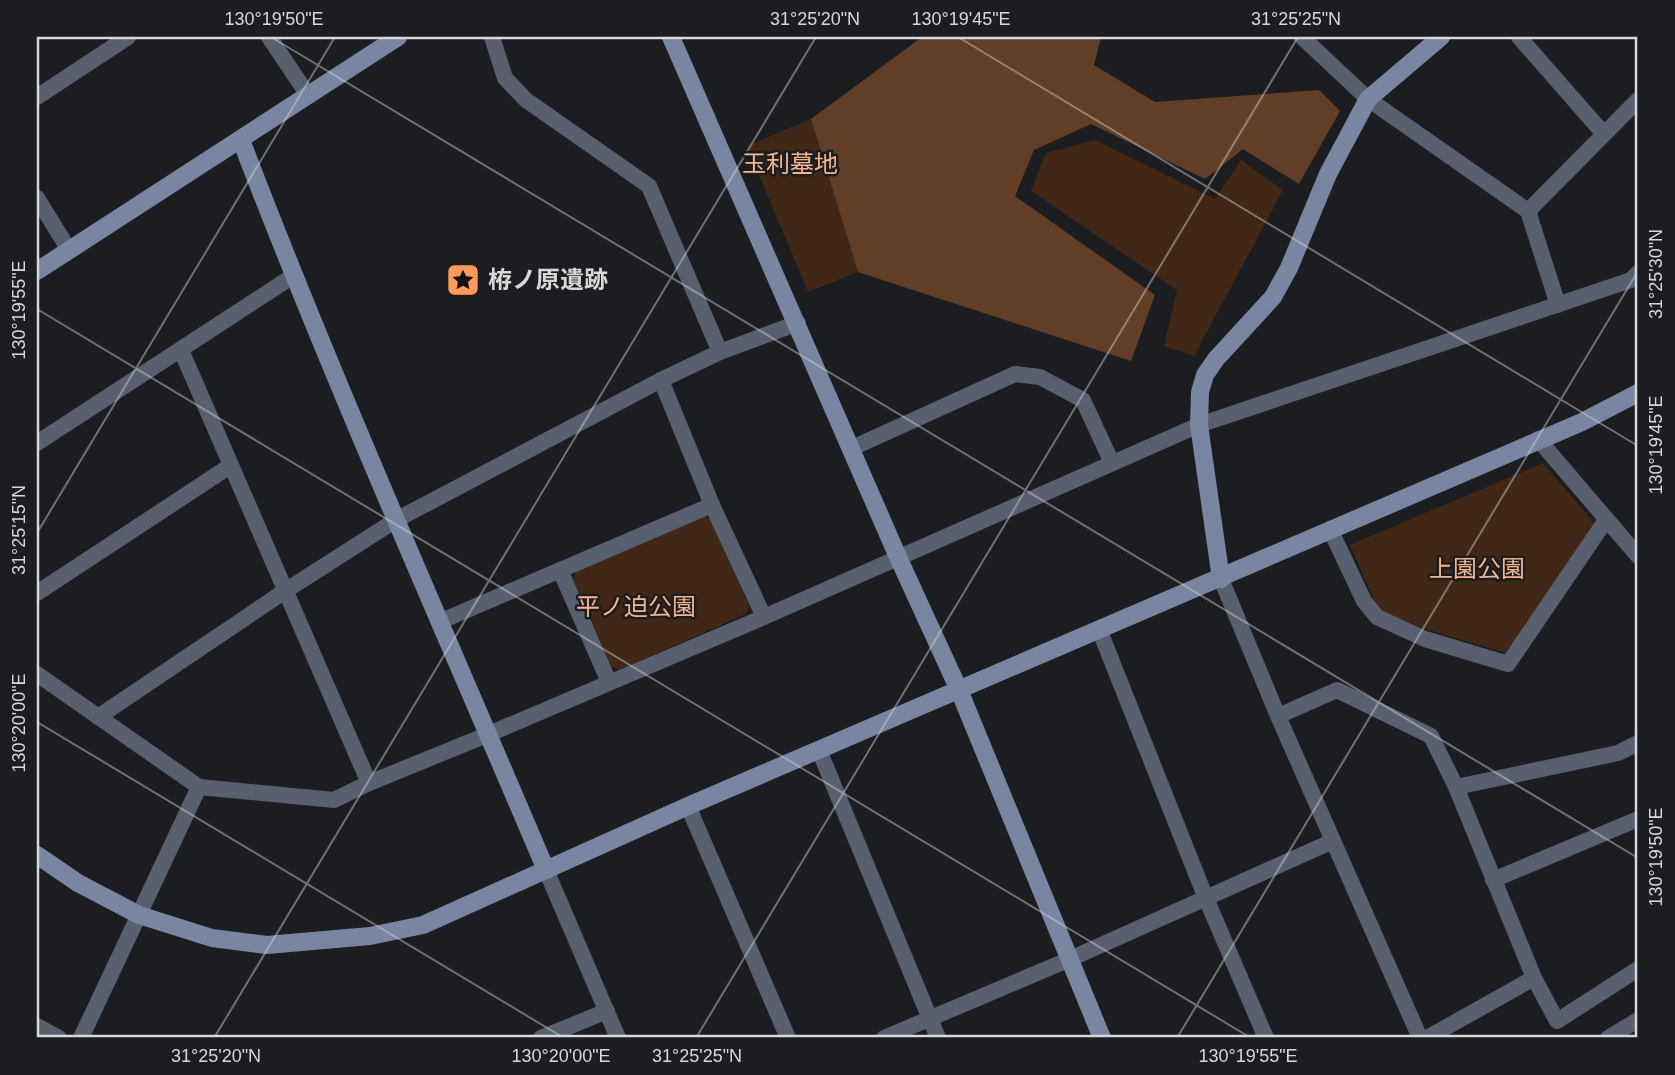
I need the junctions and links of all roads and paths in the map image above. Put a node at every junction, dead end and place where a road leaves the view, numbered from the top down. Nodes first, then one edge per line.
1 (128, 37) edge
2 (269, 37) edge
3 (398, 37) edge
4 (492, 37) edge
5 (671, 37) edge
6 (1302, 37) edge
7 (1441, 37) edge
8 (1519, 37) edge
9 (308, 95) junction
10 (37, 97) edge
11 (1368, 99) junction
12 (1638, 100) edge
13 (1604, 134) junction
14 (241, 140) junction
15 (37, 198) edge
16 (1528, 211) junction
17 (69, 250) junction
18 (37, 271) edge
19 (293, 276) junction
20 (1636, 281) edge
21 (1558, 305) junction
22 (798, 323) junction
23 (181, 350) junction
24 (720, 352) junction
25 (661, 380) junction
26 (1638, 393) edge
27 (1199, 425) junction
28 (1538, 439) junction
29 (37, 443) edge
30 (852, 448) junction
31 (1112, 463) junction
32 (230, 466) junction
33 (712, 505) junction
34 (396, 520) junction
35 (1606, 520) junction
36 (1330, 529) junction
37 (1638, 556) edge
38 (898, 557) junction
39 (560, 570) junction
40 (1221, 579) junction
41 (285, 591) junction
42 (37, 593) edge
43 (764, 617) junction
44 (439, 622) junction
45 (1099, 629) junction
46 (37, 674) edge
47 (609, 682) junction
48 (959, 690) junction
49 (1278, 716) junction
50 (99, 717) junction
51 (489, 734) junction
52 (1638, 743) edge
53 (819, 750) junction
54 (369, 783) junction
55 (1456, 787) junction
56 (200, 788) junction
57 (688, 806) junction
58 (1638, 819) edge
59 (1333, 841) junction
60 (37, 855) edge
61 (547, 870) junction
62 (1493, 880) junction
63 (1205, 897) junction
64 (139, 915) junction
65 (1070, 959) junction
66 (1638, 970) edge
67 (1534, 978) junction
68 (607, 1011) junction
69 (930, 1018) junction
70 (1638, 1020) edge
71 (37, 1026) edge
72 (59, 1038) edge
73 (81, 1038) edge
74 (541, 1038) edge
75 (618, 1038) edge
76 (788, 1038) edge
77 (884, 1038) edge
78 (938, 1038) edge
79 (1102, 1038) edge
80 (1266, 1038) edge
81 (1420, 1038) edge
82 (1427, 1038) edge
83 (1608, 1038) edge

1 - 10 street
2 - 9 street
3 - 9 street
4 - 24 street
5 - 22 street
6 - 11 street
7 - 11 street
8 - 13 street
9 - 14 street
11 - 16 street
11 - 27 street
12 - 13 street
13 - 16 street
14 - 17 street
14 - 19 street
15 - 17 street
16 - 21 street
17 - 18 street
19 - 23 street
19 - 34 street
20 - 21 street
21 - 27 street
22 - 24 street
22 - 30 street
23 - 29 street
23 - 32 street
24 - 25 street
25 - 33 street
25 - 34 street
26 - 28 street
27 - 31 street
27 - 40 street
28 - 35 street
28 - 36 street
30 - 31 street
30 - 38 street
31 - 38 street
32 - 41 street
32 - 42 street
33 - 39 street
33 - 43 street
34 - 41 street
34 - 44 street
35 - 36 street
35 - 37 street
36 - 40 street
38 - 43 street
38 - 48 street
39 - 44 street
39 - 47 street
40 - 45 street
40 - 49 street
41 - 50 street
41 - 54 street
43 - 47 street
44 - 51 street
45 - 48 street
45 - 63 street
46 - 50 street
47 - 51 street
48 - 53 street
48 - 65 street
49 - 55 street
49 - 59 street
50 - 56 street
51 - 54 street
51 - 61 street
52 - 55 street
53 - 57 street
53 - 69 street
54 - 56 street
55 - 62 street
56 - 64 street
57 - 61 street
57 - 76 street
58 - 62 street
59 - 63 street
59 - 81 street
60 - 64 street
61 - 64 street
61 - 68 street
62 - 67 street
63 - 65 street
63 - 80 street
64 - 73 street
65 - 69 street
65 - 79 street
66 - 67 street
67 - 82 street
68 - 74 street
68 - 75 street
69 - 77 street
69 - 78 street
70 - 83 street
71 - 72 street

